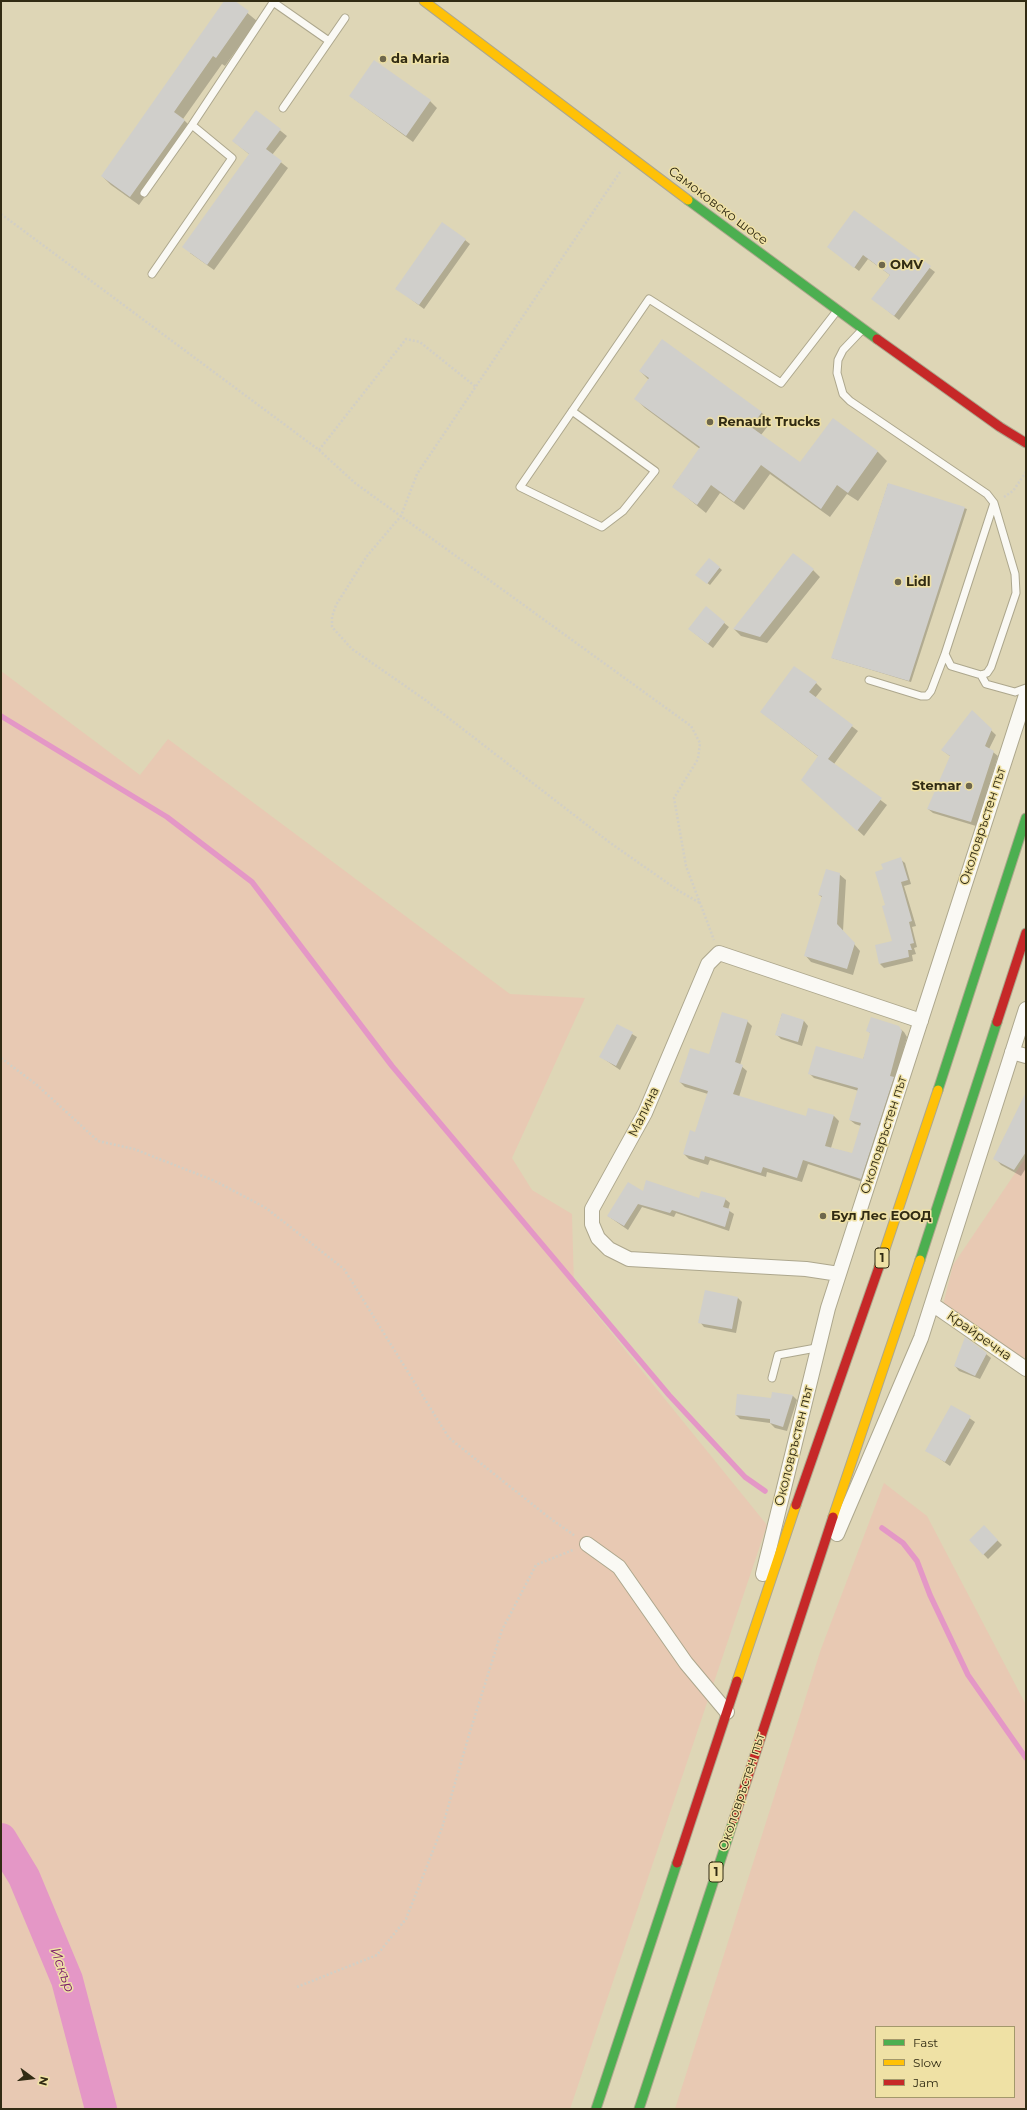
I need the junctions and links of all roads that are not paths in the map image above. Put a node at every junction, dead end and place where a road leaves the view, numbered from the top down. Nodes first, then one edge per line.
1 (424, 1) edge
2 (273, 2) edge
3 (345, 18) dead end
4 (329, 41) junction
5 (283, 108) dead end
6 (192, 125) junction
7 (144, 193) dead end
8 (152, 274) dead end
9 (837, 310) junction
10 (863, 329) junction
11 (572, 411) junction
12 (1025, 448) edge
13 (994, 503) junction
14 (945, 654) junction
15 (981, 676) junction
16 (869, 680) dead end
17 (1026, 688) edge
18 (1026, 695) edge
19 (1026, 818) edge
20 (1026, 933) edge
21 (1026, 1009) edge
22 (921, 1021) junction
23 (1012, 1052) junction
24 (1026, 1056) edge
25 (839, 1274) junction
26 (932, 1304) junction
27 (819, 1344) junction
28 (1026, 1369) edge
29 (772, 1378) dead end
30 (587, 1544) road end
31 (794, 1635) junction
32 (732, 1696) junction
33 (728, 1712) junction
34 (596, 2109) edge
35 (639, 2109) edge

1 - 9 main road, Самоковско шосе
2 - 4 lane
2 - 6 lane
3 - 4 lane
4 - 5 lane
6 - 7 lane
6 - 8 lane
9 - 10 main road, Самоковско шосе
9 - 11 lane
10 - 12 main road, Самоковско шосе
10 - 13 lane
11 - 11 lane
13 - 14 lane
13 - 15 lane
14 - 15 lane
14 - 16 lane
15 - 17 lane
18 - 22 street, Околовръстен път
19 - 32 main road, Околовръстен път / 1
20 - 31 main road, Околовръстен път / 1
21 - 23 street, Околовръстен път
22 - 25 street, Околовръстен път
22 - 25 street, Малина
23 - 24 street
23 - 26 street, Околовръстен път
25 - 27 street, Околовръстен път
26 - 28 street, Крайречна
26 - 31 street, Околовръстен път
27 - 29 lane
27 - 32 street, Околовръстен път
30 - 33 street
31 - 35 main road, Околовръстен път / 1
32 - 33 main road, Околовръстен път / 1
33 - 34 main road, Околовръстен път / 1

